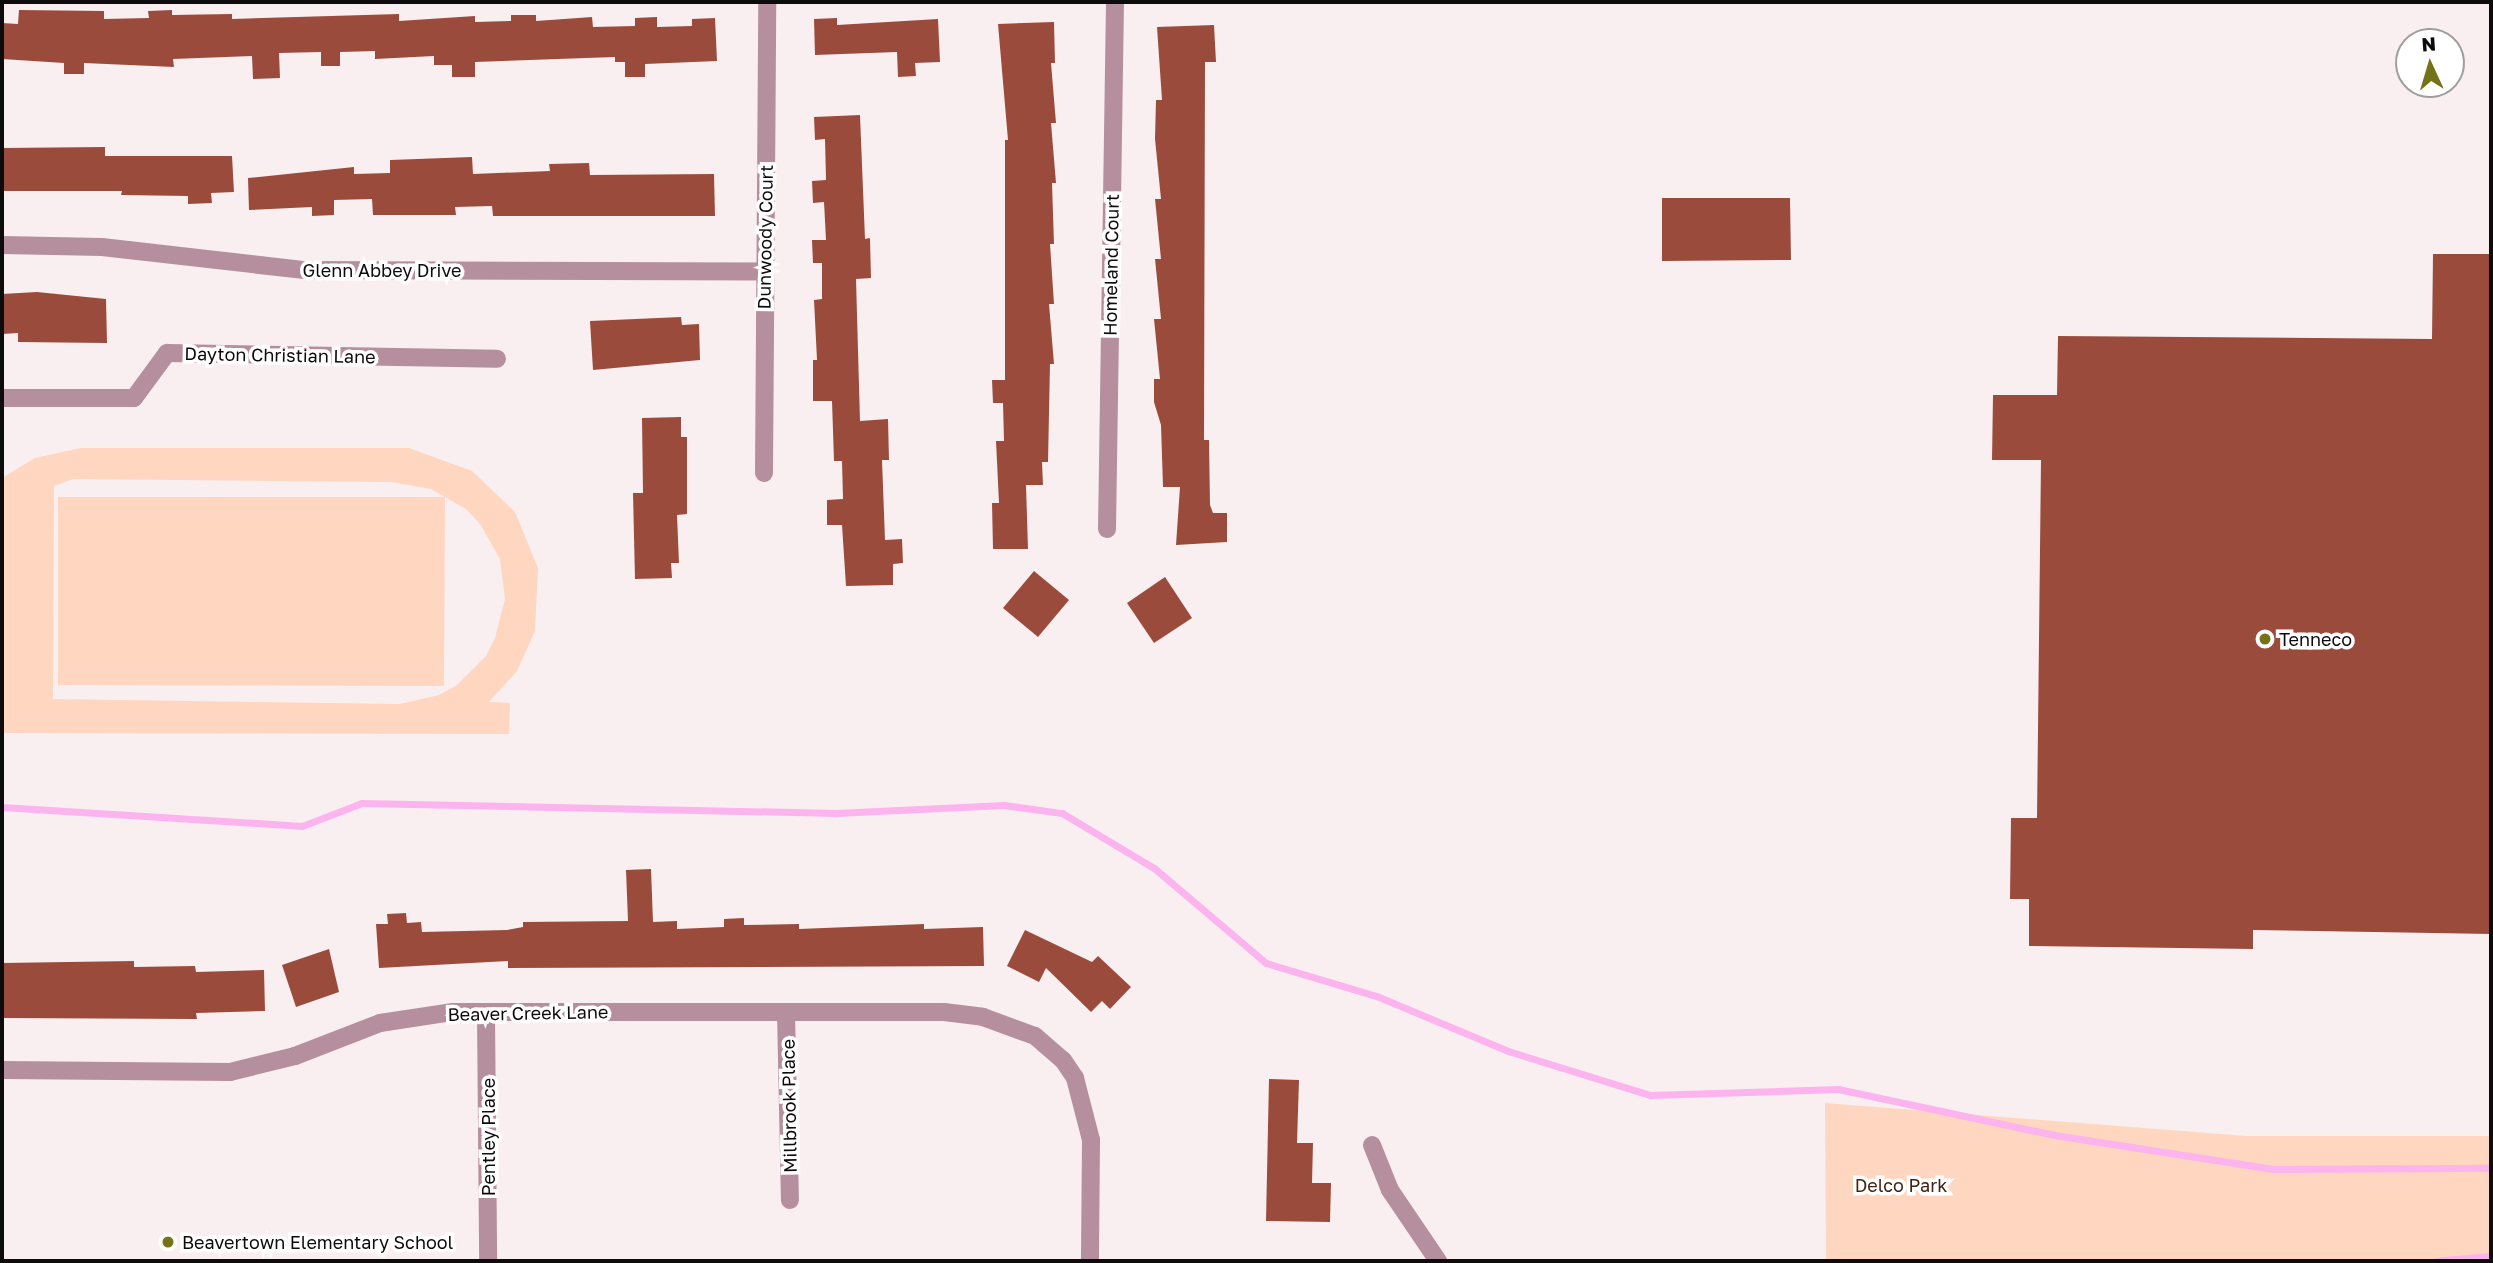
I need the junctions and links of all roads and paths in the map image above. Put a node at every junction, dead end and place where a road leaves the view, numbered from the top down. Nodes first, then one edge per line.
1 (767, 2) edge
2 (1115, 2) edge
3 (2, 245) edge
4 (764, 272) junction
5 (497, 359) dead end
6 (2, 398) edge
7 (764, 473) dead end
8 (1107, 529) dead end
9 (786, 1012) junction
10 (486, 1013) junction
11 (2, 1070) edge
12 (1372, 1145) dead end
13 (790, 1200) dead end
14 (488, 1261) edge
15 (1090, 1261) edge
16 (1438, 1261) edge

1 - 4 street, Dunwoody Court
2 - 8 street, Homeland Court
3 - 4 street, Glenn Abbey Drive
4 - 7 street, Dunwoody Court
5 - 6 street, Dayton Christian Lane
9 - 10 street, Beaver Creek Lane
9 - 13 street, Millbrook Place
9 - 15 street, Beaver Creek Lane
10 - 11 street, Beaver Creek Lane
10 - 14 street, Pentley Place
12 - 16 street

